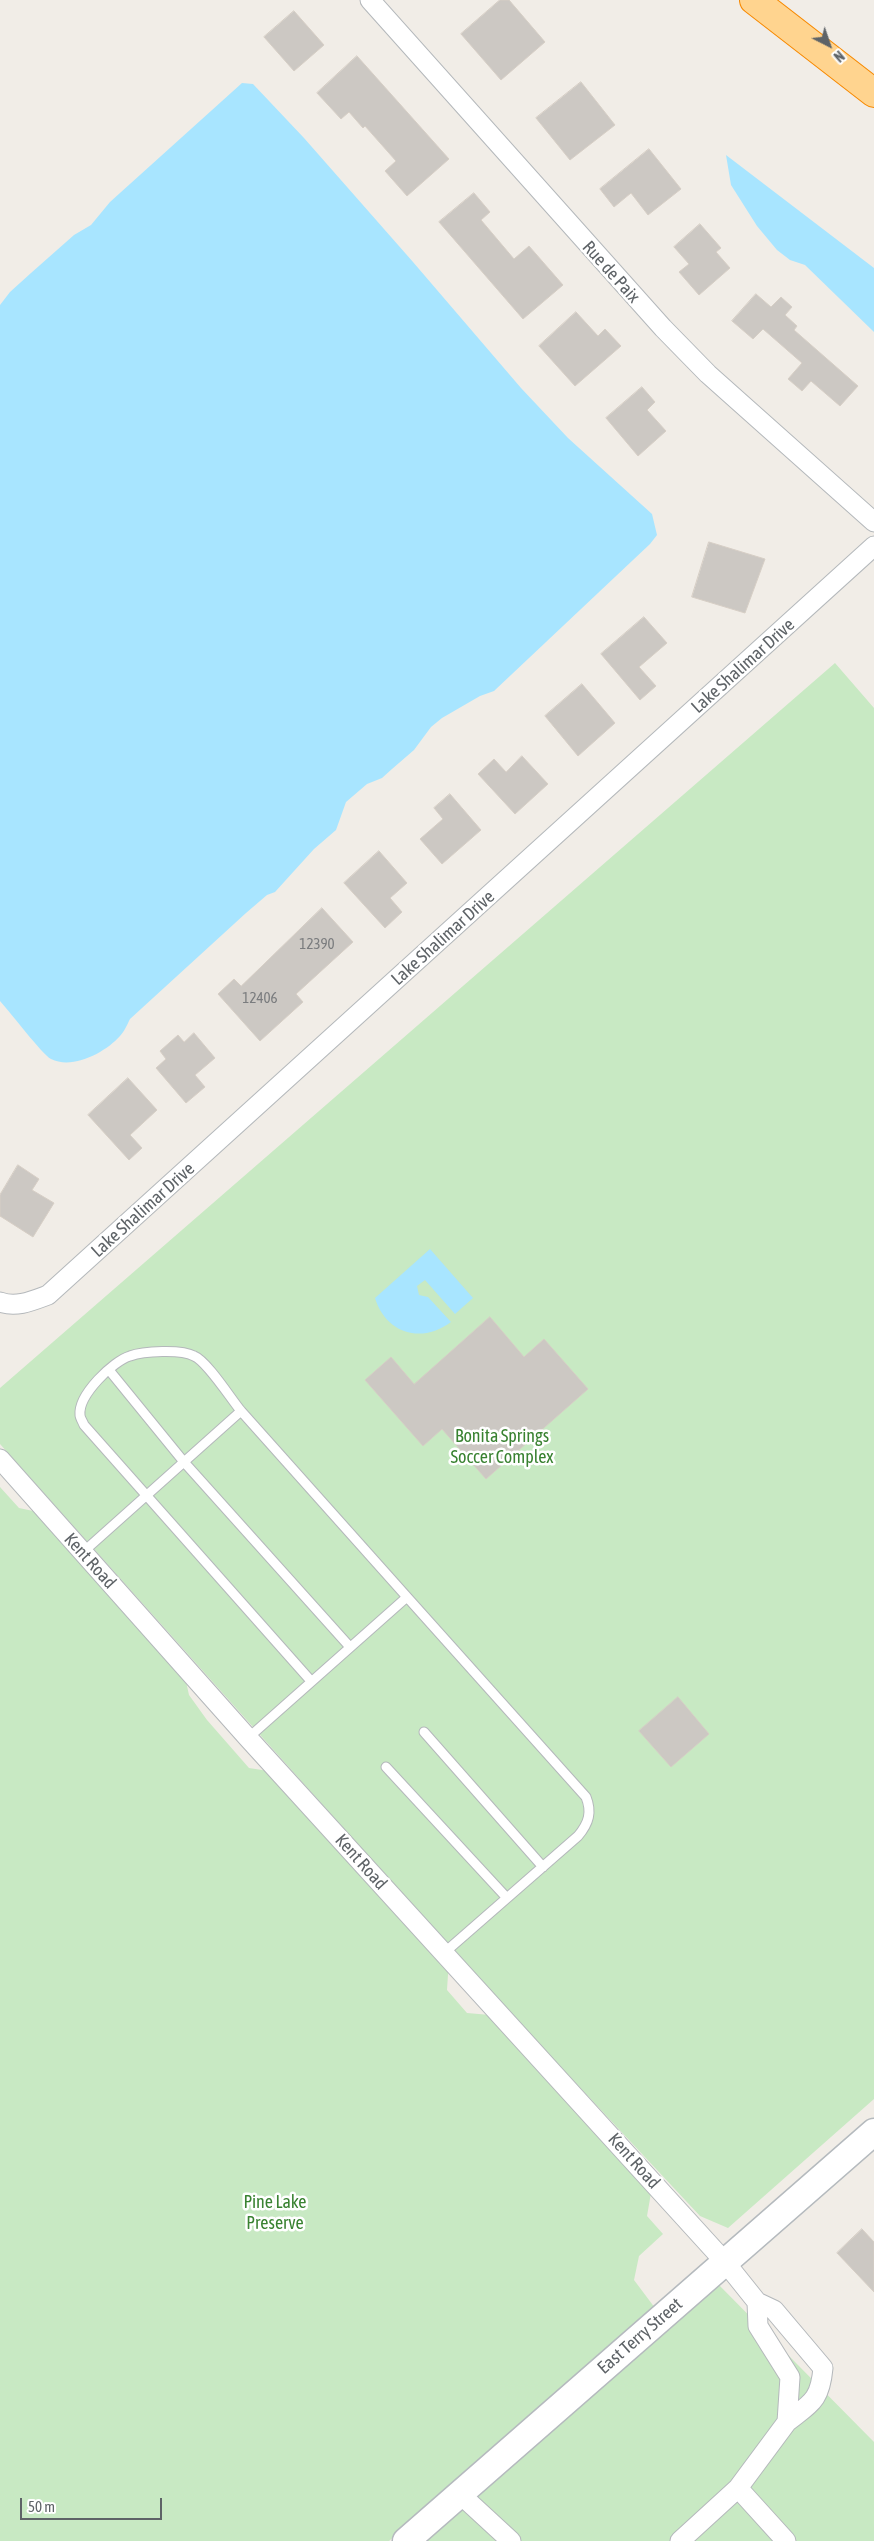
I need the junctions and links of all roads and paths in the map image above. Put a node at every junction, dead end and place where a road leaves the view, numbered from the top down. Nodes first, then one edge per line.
1 (370, 0) edge
2 (754, 0) edge
3 (874, 93) edge
4 (874, 522) edge
5 (874, 546) edge
6 (0, 1302) edge
7 (109, 1370) junction
8 (241, 1411) junction
9 (0, 1459) edge
10 (184, 1462) junction
11 (147, 1495) junction
12 (82, 1553) junction
13 (406, 1597) junction
14 (350, 1647) junction
15 (312, 1681) junction
16 (424, 1732) dead end
17 (248, 1738) junction
18 (386, 1767) dead end
19 (542, 1867) junction
20 (507, 1898) junction
21 (444, 1953) junction
22 (874, 2132) edge
23 (725, 2262) junction
24 (757, 2302) junction
25 (787, 2392) junction
26 (817, 2394) junction
27 (787, 2422) junction
28 (738, 2488) junction
29 (460, 2494) junction
30 (406, 2541) edge
31 (511, 2541) edge
32 (680, 2541) edge
33 (786, 2541) edge

1 - 4 street, Rue de Paix
2 - 3 highway
5 - 6 street, Lake Shalimar Drive
7 - 8 lane
7 - 10 lane
7 - 11 lane
8 - 10 lane
8 - 13 lane
9 - 12 street, Kent Road
10 - 11 lane
10 - 14 lane
11 - 12 lane
11 - 15 lane
12 - 17 street, Kent Road
13 - 14 lane
13 - 19 lane
14 - 15 lane
15 - 17 lane
16 - 19 lane
17 - 21 street, Kent Road
18 - 20 lane
19 - 20 lane
20 - 21 lane
21 - 23 street, Kent Road
22 - 23 street, East Terry Street
23 - 24 street, Kent Road
23 - 29 street, East Terry Street
24 - 25 street
24 - 26 street
25 - 26 street
25 - 27 street
26 - 27 street
27 - 28 street
28 - 32 street
28 - 33 street
29 - 30 street, East Terry Street
29 - 31 street

